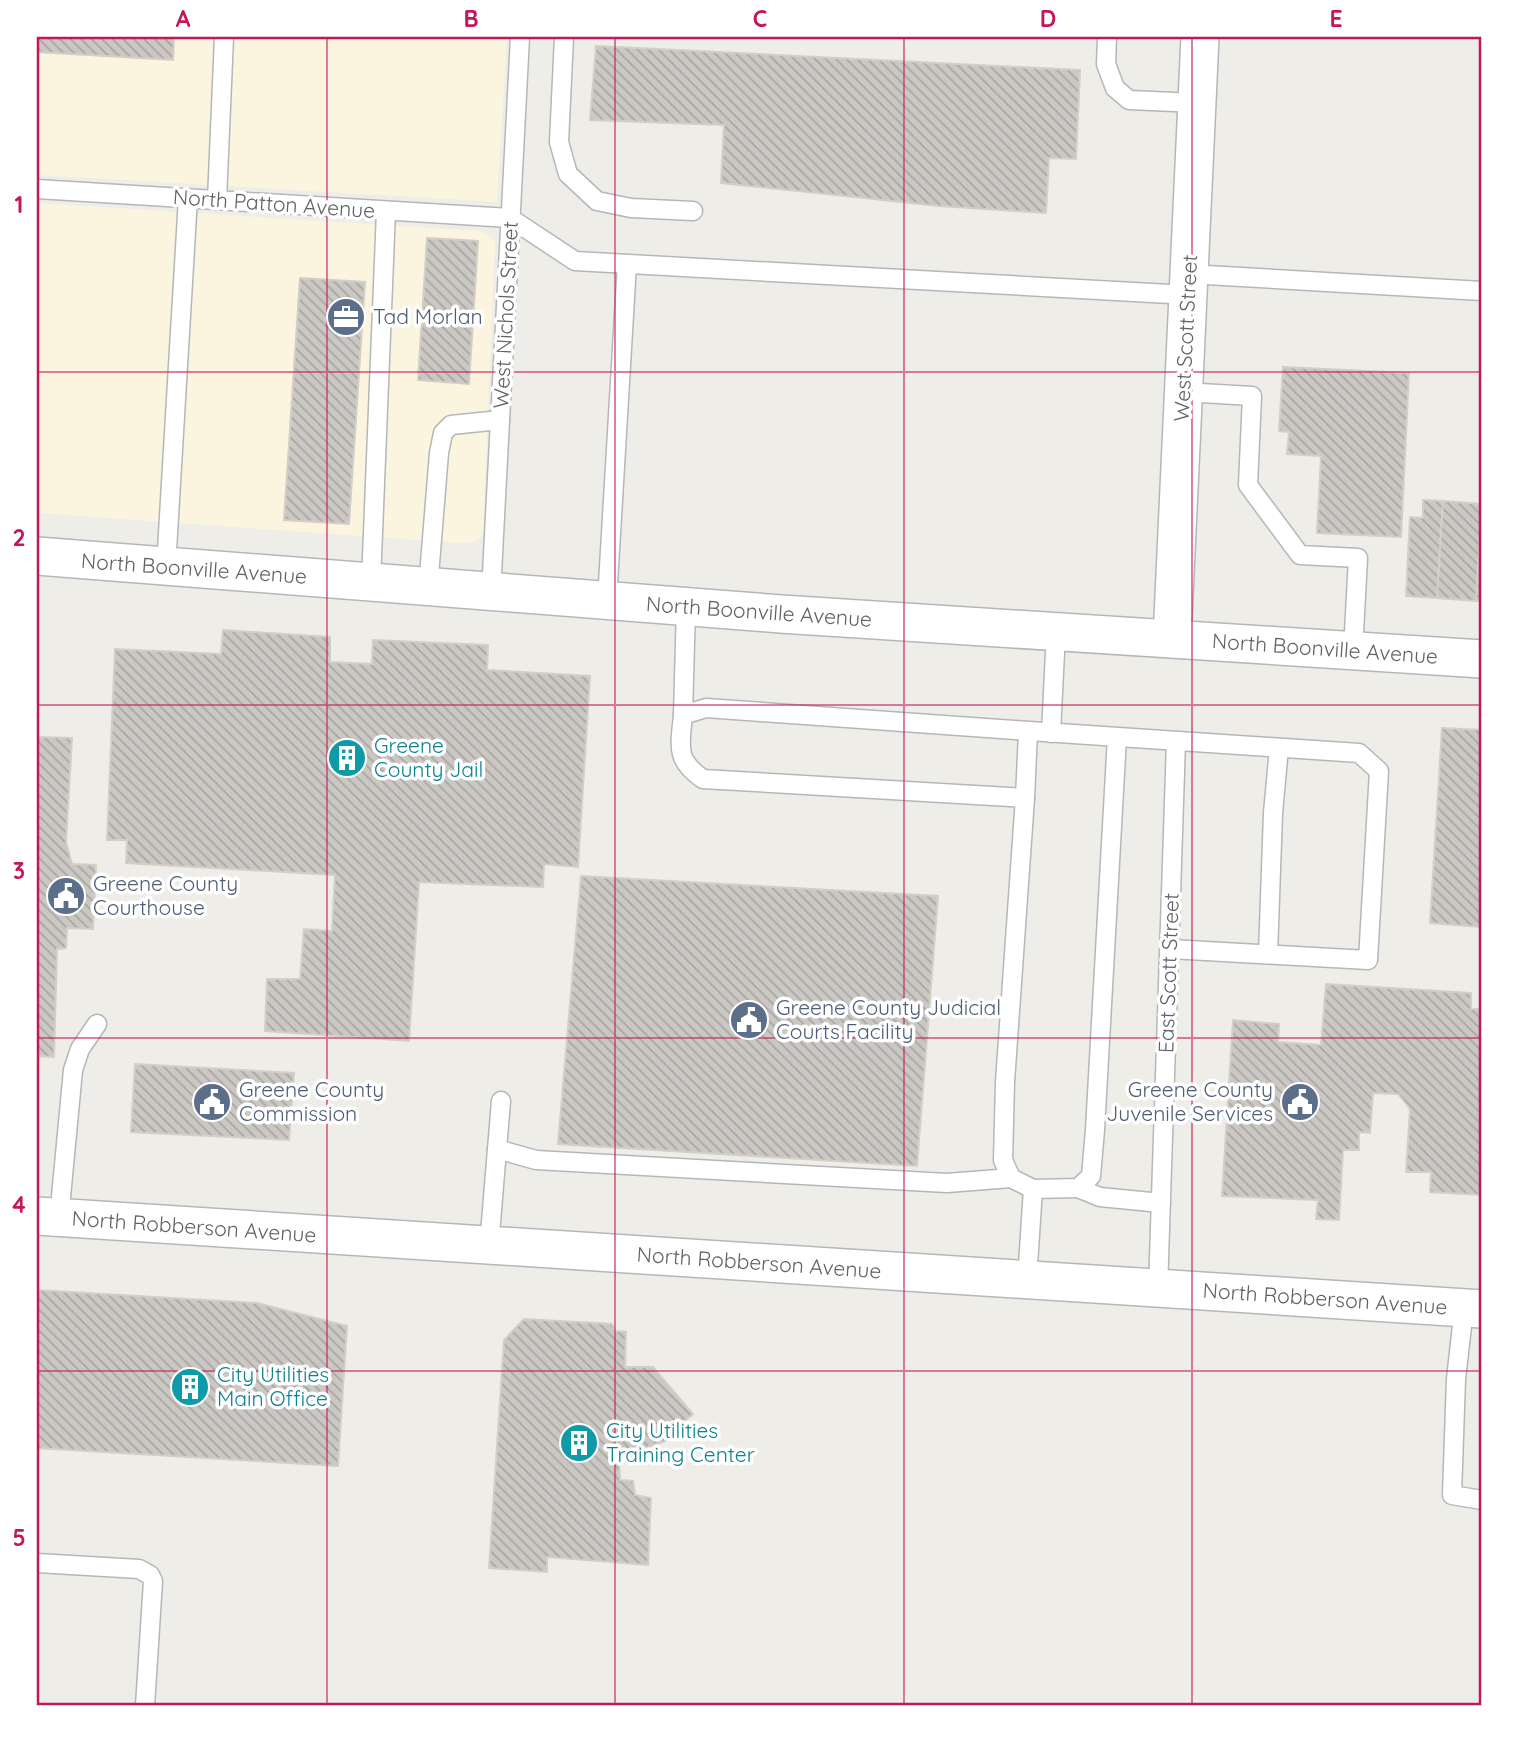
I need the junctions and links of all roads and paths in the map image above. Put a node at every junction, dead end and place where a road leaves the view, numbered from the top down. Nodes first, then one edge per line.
1 (224, 37) edge
2 (520, 37) edge
3 (564, 37) edge
4 (1107, 37) edge
5 (1200, 37) edge
6 (1197, 103) junction
7 (37, 189) edge
8 (188, 198) junction
9 (217, 200) junction
10 (386, 211) junction
11 (693, 211) dead end
12 (510, 218) junction
13 (627, 264) junction
14 (1188, 285) junction
15 (1482, 291) edge
16 (1184, 392) junction
17 (500, 420) junction
18 (37, 556) edge
19 (166, 566) junction
20 (372, 582) junction
21 (428, 588) junction
22 (491, 593) junction
23 (607, 601) junction
24 (686, 606) junction
25 (1056, 632) junction
26 (1172, 639) junction
27 (1353, 651) junction
28 (1482, 659) edge
29 (682, 715) junction
30 (1028, 732) junction
31 (1051, 733) junction
32 (1117, 737) junction
33 (1177, 741) junction
34 (1279, 748) junction
35 (1025, 798) junction
36 (1170, 949) junction
37 (1268, 954) junction
38 (97, 1024) dead end
39 (501, 1101) dead end
40 (497, 1149) junction
41 (1011, 1178) junction
42 (1078, 1188) junction
43 (1033, 1189) junction
44 (1161, 1203) junction
45 (48, 1217) edge
46 (489, 1246) junction
47 (1027, 1280) junction
48 (1158, 1289) junction
49 (1473, 1308) edge
50 (1482, 1500) edge
51 (37, 1563) edge
52 (145, 1706) edge

1 - 9 lane
2 - 12 lane, West Nichols Street
3 - 11 lane
4 - 6 lane
5 - 6 street, West Scott Street
6 - 14 street, West Scott Street
7 - 8 lane, North Patton Avenue
8 - 9 lane, North Patton Avenue
8 - 19 lane
9 - 10 lane, North Patton Avenue
10 - 12 lane, North Patton Avenue
10 - 20 lane
12 - 13 lane
12 - 17 lane, West Nichols Street
13 - 14 lane
13 - 23 lane
14 - 15 lane
14 - 16 street, West Scott Street
16 - 26 street, West Scott Street
16 - 27 lane
17 - 21 lane
17 - 22 lane, West Nichols Street
18 - 19 street, North Boonville Avenue
19 - 20 street, North Boonville Avenue
20 - 21 street, North Boonville Avenue
21 - 22 street, North Boonville Avenue
22 - 23 street, North Boonville Avenue
23 - 24 street, North Boonville Avenue
24 - 25 street, North Boonville Avenue
24 - 29 lane
25 - 26 street, North Boonville Avenue
25 - 31 lane
26 - 27 street, North Boonville Avenue
27 - 28 street, North Boonville Avenue
29 - 30 lane
29 - 35 lane
30 - 31 lane
30 - 35 lane
31 - 32 lane
32 - 33 lane
32 - 42 lane
33 - 34 lane
33 - 36 lane, East Scott Street
34 - 37 lane
34 - 37 lane
35 - 41 lane
36 - 37 lane
36 - 44 lane, East Scott Street
38 - 45 lane
39 - 40 lane
40 - 41 lane
40 - 46 lane
41 - 43 lane
42 - 43 lane
42 - 44 lane
43 - 47 lane
44 - 48 lane, East Scott Street
45 - 46 street, North Robberson Avenue
46 - 47 street, North Robberson Avenue
47 - 48 street, North Robberson Avenue
48 - 49 street, North Robberson Avenue
49 - 50 lane
51 - 52 lane

